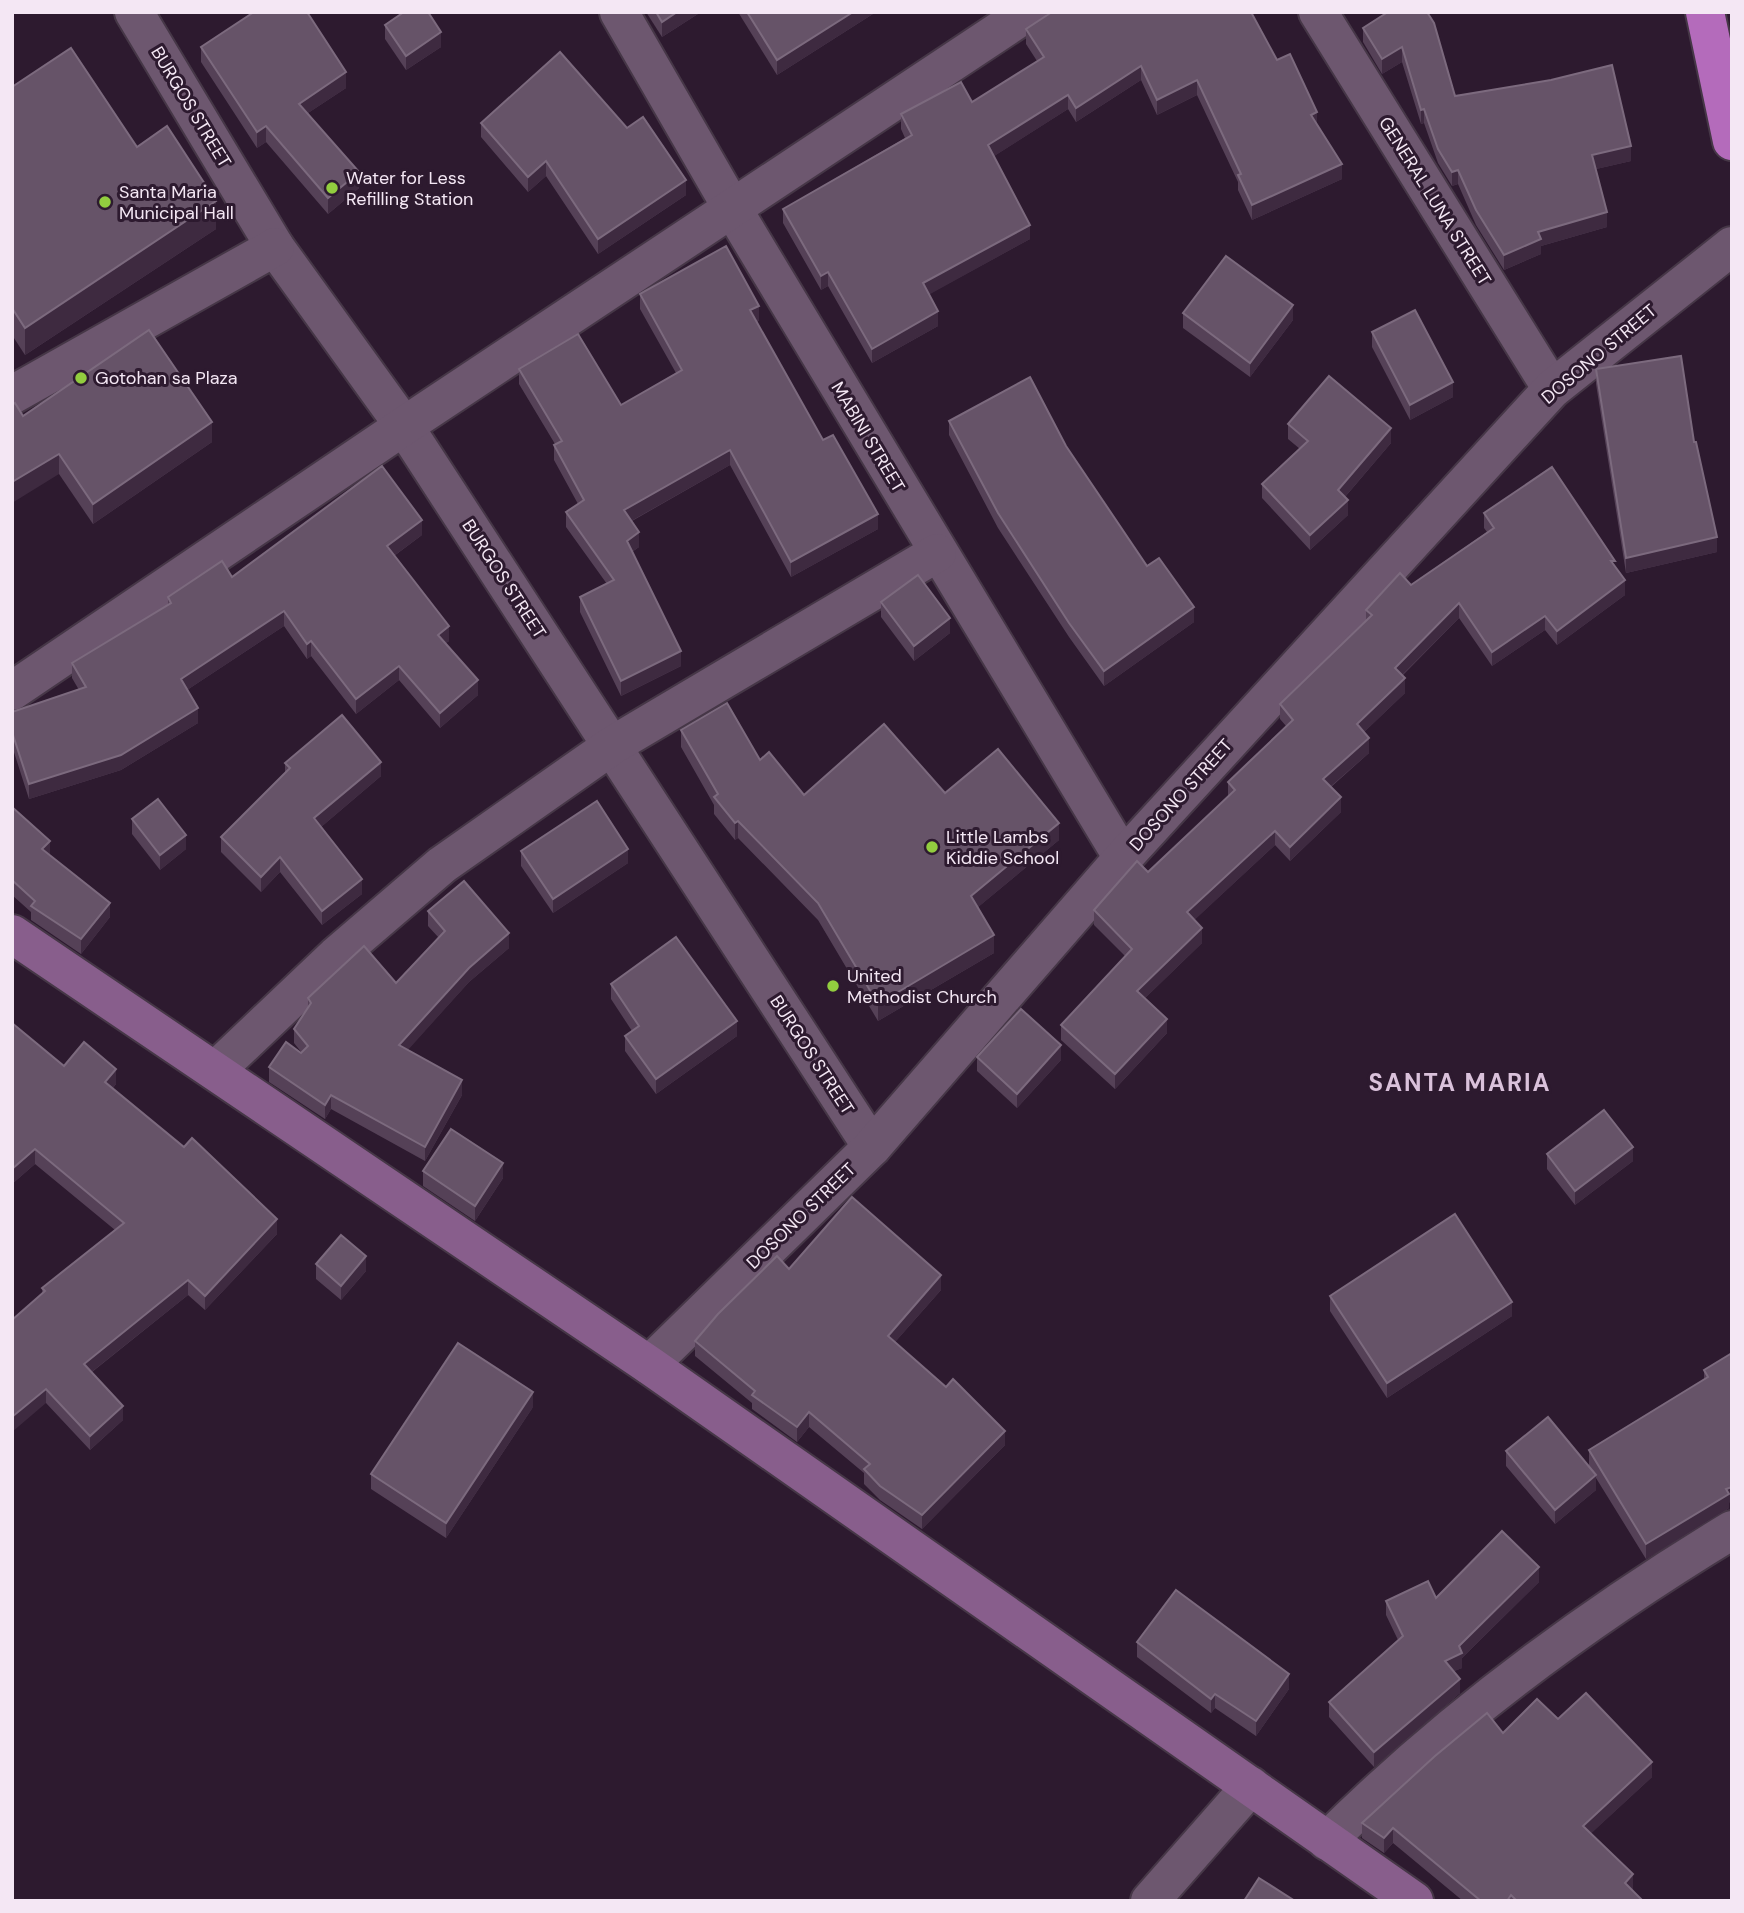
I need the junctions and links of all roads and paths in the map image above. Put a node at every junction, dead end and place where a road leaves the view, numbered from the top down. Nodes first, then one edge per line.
1 (134, 12) edge
2 (619, 12) edge
3 (1028, 12) edge
4 (1318, 12) edge
5 (1705, 12) edge
6 (1732, 141) edge
7 (732, 208) junction
8 (1732, 246) edge
9 (275, 247) junction
10 (1552, 389) junction
11 (12, 395) edge
12 (404, 426) junction
13 (937, 552) junction
14 (12, 691) edge
15 (613, 745) junction
16 (1123, 858) junction
17 (12, 934) edge
18 (215, 1072) junction
19 (872, 1147) junction
20 (649, 1365) junction
21 (1732, 1530) edge
22 (1251, 1786) junction
23 (1327, 1842) junction
24 (1150, 1901) edge
25 (1414, 1901) edge

1 - 9 street, BURGOS STREET
2 - 7 street, MABINI STREET
3 - 7 street
4 - 10 street, GENERAL LUNA STREET
5 - 6 highway
7 - 12 street
7 - 13 street, MABINI STREET
8 - 10 street, DOSONO STREET
9 - 11 street
9 - 12 street, BURGOS STREET
10 - 16 street, DOSONO STREET
12 - 14 street
12 - 15 street, BURGOS STREET
13 - 15 street
13 - 16 street, MABINI STREET
15 - 18 street
15 - 19 street, BURGOS STREET
16 - 19 street, DOSONO STREET
17 - 18 main road
18 - 20 main road
19 - 20 street, DOSONO STREET
20 - 22 main road
21 - 23 street
22 - 23 main road
22 - 24 street
23 - 25 main road

